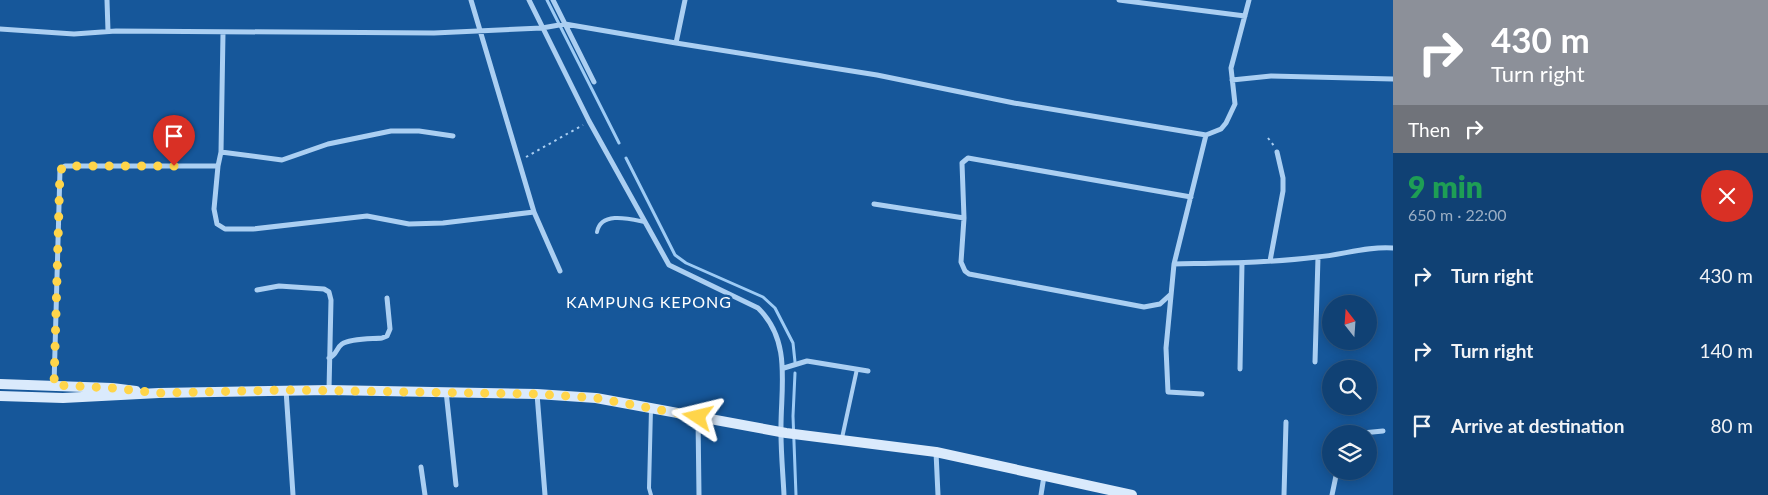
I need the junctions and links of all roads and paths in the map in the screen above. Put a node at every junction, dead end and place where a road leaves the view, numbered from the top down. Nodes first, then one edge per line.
1 (107, 0) edge
2 (471, 0) edge
3 (529, 0) edge
4 (552, 0) edge
5 (685, 0) edge
6 (1118, 0) edge
7 (1249, 0) edge
8 (1245, 16) junction
9 (563, 24) junction
10 (544, 28) junction
11 (0, 29) edge
12 (108, 31) junction
13 (223, 32) junction
14 (482, 32) junction
15 (676, 43) junction
16 (1393, 79) edge
17 (1232, 80) junction
18 (594, 82) dead end
19 (589, 121) junction
20 (1206, 135) junction
21 (454, 136) dead end
22 (221, 152) junction
23 (1277, 152) dead end
24 (519, 160) junction
25 (218, 166) junction
26 (1191, 197) junction
27 (874, 204) dead end
28 (534, 212) junction
29 (964, 218) junction
30 (645, 222) junction
31 (596, 232) dead end
32 (1393, 248) edge
33 (1318, 257) junction
34 (1270, 261) junction
35 (1242, 263) junction
36 (1174, 264) junction
37 (560, 271) dead end
38 (257, 290) dead end
39 (1171, 294) junction
40 (387, 298) dead end
41 (329, 358) junction
42 (1315, 362) dead end
43 (784, 368) junction
44 (1240, 368) dead end
45 (857, 369) junction
46 (868, 371) dead end
47 (0, 384) edge
48 (54, 385) junction
49 (286, 390) junction
50 (329, 390) junction
51 (446, 391) junction
52 (159, 393) junction
53 (537, 394) junction
54 (1202, 394) dead end
55 (0, 396) edge
56 (63, 398) junction
57 (651, 409) junction
58 (698, 417) junction
59 (1286, 422) dead end
60 (1383, 430) dead end
61 (1377, 431) edge
62 (783, 432) junction
63 (841, 440) junction
64 (936, 452) junction
65 (421, 467) dead end
66 (1044, 476) junction
67 (1335, 480) edge
68 (456, 485) dead end
69 (293, 495) edge
70 (425, 495) edge
71 (545, 495) edge
72 (651, 495) edge
73 (699, 495) edge
74 (784, 495) edge
75 (938, 495) edge
76 (1041, 495) edge
77 (1132, 495) edge
78 (1284, 495) edge
79 (1332, 495) edge

1 - 12 street
2 - 14 street
3 - 10 street
4 - 9 street
5 - 15 street
6 - 8 street
7 - 8 street
8 - 17 street
9 - 10 street
9 - 15 street
9 - 18 street
10 - 14 street
10 - 19 street
11 - 12 street
12 - 13 street
13 - 14 street
13 - 22 street
14 - 24 street
15 - 20 street
16 - 17 street
17 - 20 street
19 - 24 path
19 - 30 street
20 - 26 street
21 - 22 street
22 - 25 street
23 - 34 street
24 - 28 street
25 - 28 street
25 - 48 street
26 - 29 street
26 - 36 street
27 - 29 street
28 - 37 street
29 - 39 street
30 - 31 lane
30 - 43 street
32 - 33 street
33 - 34 street
33 - 42 street
34 - 35 street
35 - 36 street
35 - 44 street
36 - 39 street
38 - 41 street
39 - 54 street
40 - 41 street
41 - 50 street
43 - 45 street
43 - 62 street
45 - 46 street
45 - 63 lane
47 - 48 main road
48 - 52 main road
48 - 56 main road
49 - 50 main road
49 - 52 main road
49 - 69 street
50 - 51 main road
51 - 53 main road
51 - 68 street
52 - 56 main road
53 - 57 main road
53 - 71 street
55 - 56 main road
57 - 58 main road
57 - 72 lane
58 - 62 main road
58 - 73 street
59 - 78 street
60 - 61 street
62 - 63 main road
62 - 74 street
63 - 64 main road
64 - 66 main road
64 - 75 street
65 - 70 street
66 - 76 street
66 - 77 main road
67 - 79 street

